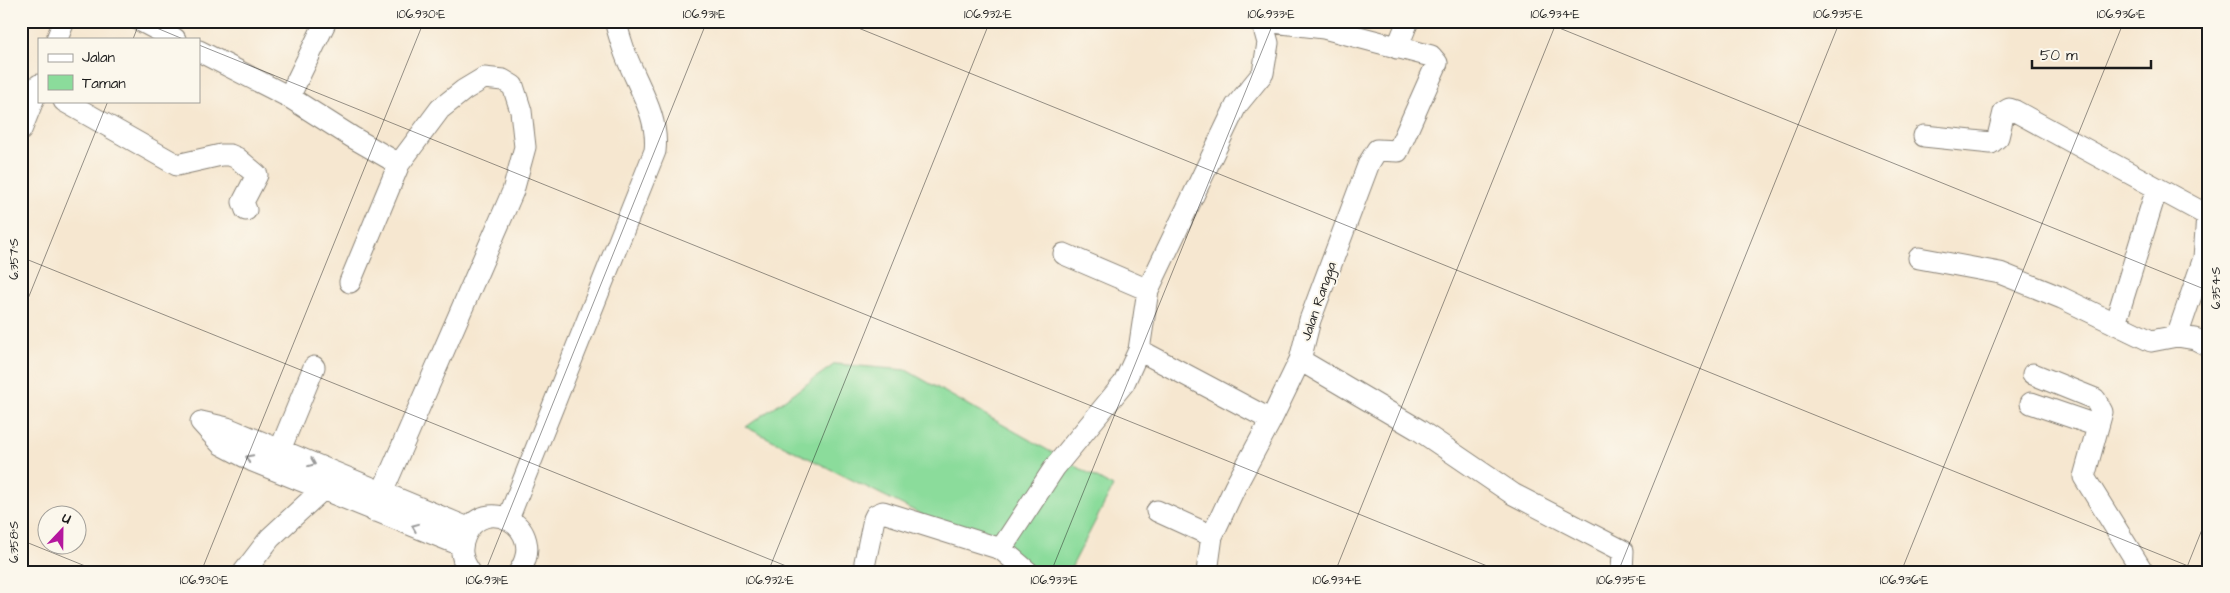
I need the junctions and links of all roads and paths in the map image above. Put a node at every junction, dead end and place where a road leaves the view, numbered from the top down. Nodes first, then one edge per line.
1 (64, 21) edge
2 (141, 21) edge
3 (326, 21) edge
4 (615, 21) edge
5 (1263, 21) edge
6 (1408, 21) edge
7 (57, 38) edge
8 (173, 38) edge
9 (1397, 48) junction
10 (200, 51) edge
11 (38, 88) edge
12 (291, 92) junction
13 (66, 102) edge
14 (21, 130) edge
15 (1924, 136) dead end
16 (400, 164) junction
17 (2157, 188) junction
18 (246, 210) dead end
19 (1064, 254) dead end
20 (1918, 258) dead end
21 (350, 282) dead end
22 (1148, 290) junction
23 (2115, 324) junction
24 (2177, 336) junction
25 (2209, 346) edge
26 (1139, 350) junction
27 (1300, 360) junction
28 (314, 368) dead end
29 (2033, 374) dead end
30 (2031, 403) dead end
31 (1271, 420) junction
32 (2098, 426) junction
33 (276, 460) junction
34 (322, 489) junction
35 (378, 501) junction
36 (1157, 511) dead end
37 (508, 519) junction
38 (464, 536) junction
39 (1212, 536) junction
40 (1001, 550) junction
41 (865, 562) dead end
42 (244, 572) edge
43 (470, 572) edge
44 (519, 572) edge
45 (1028, 572) edge
46 (1207, 572) edge
47 (1622, 572) edge
48 (2143, 572) edge

1 - 7 street
2 - 8 street
3 - 12 street
4 - 37 street
5 - 9 street, Jalan Rangga
5 - 22 street
6 - 9 street
9 - 27 street, Jalan Rangga
10 - 12 street
11 - 14 street
12 - 16 street
13 - 18 street
15 - 17 street
16 - 21 street
16 - 35 street
17 - 23 street
17 - 24 street
19 - 22 street
20 - 23 street
22 - 26 street
23 - 24 street
24 - 25 street
26 - 31 street
26 - 40 street
27 - 31 street
27 - 47 street
28 - 33 street
29 - 32 street
30 - 32 street
31 - 39 street
32 - 48 street
34 -> 33 street
33 -> 35 street
34 - 35 street
34 - 42 street
35 - 38 street
36 - 39 street
37 - 38 street
37 - 44 street
38 - 43 street
39 - 46 street
40 - 41 street
40 - 45 street

